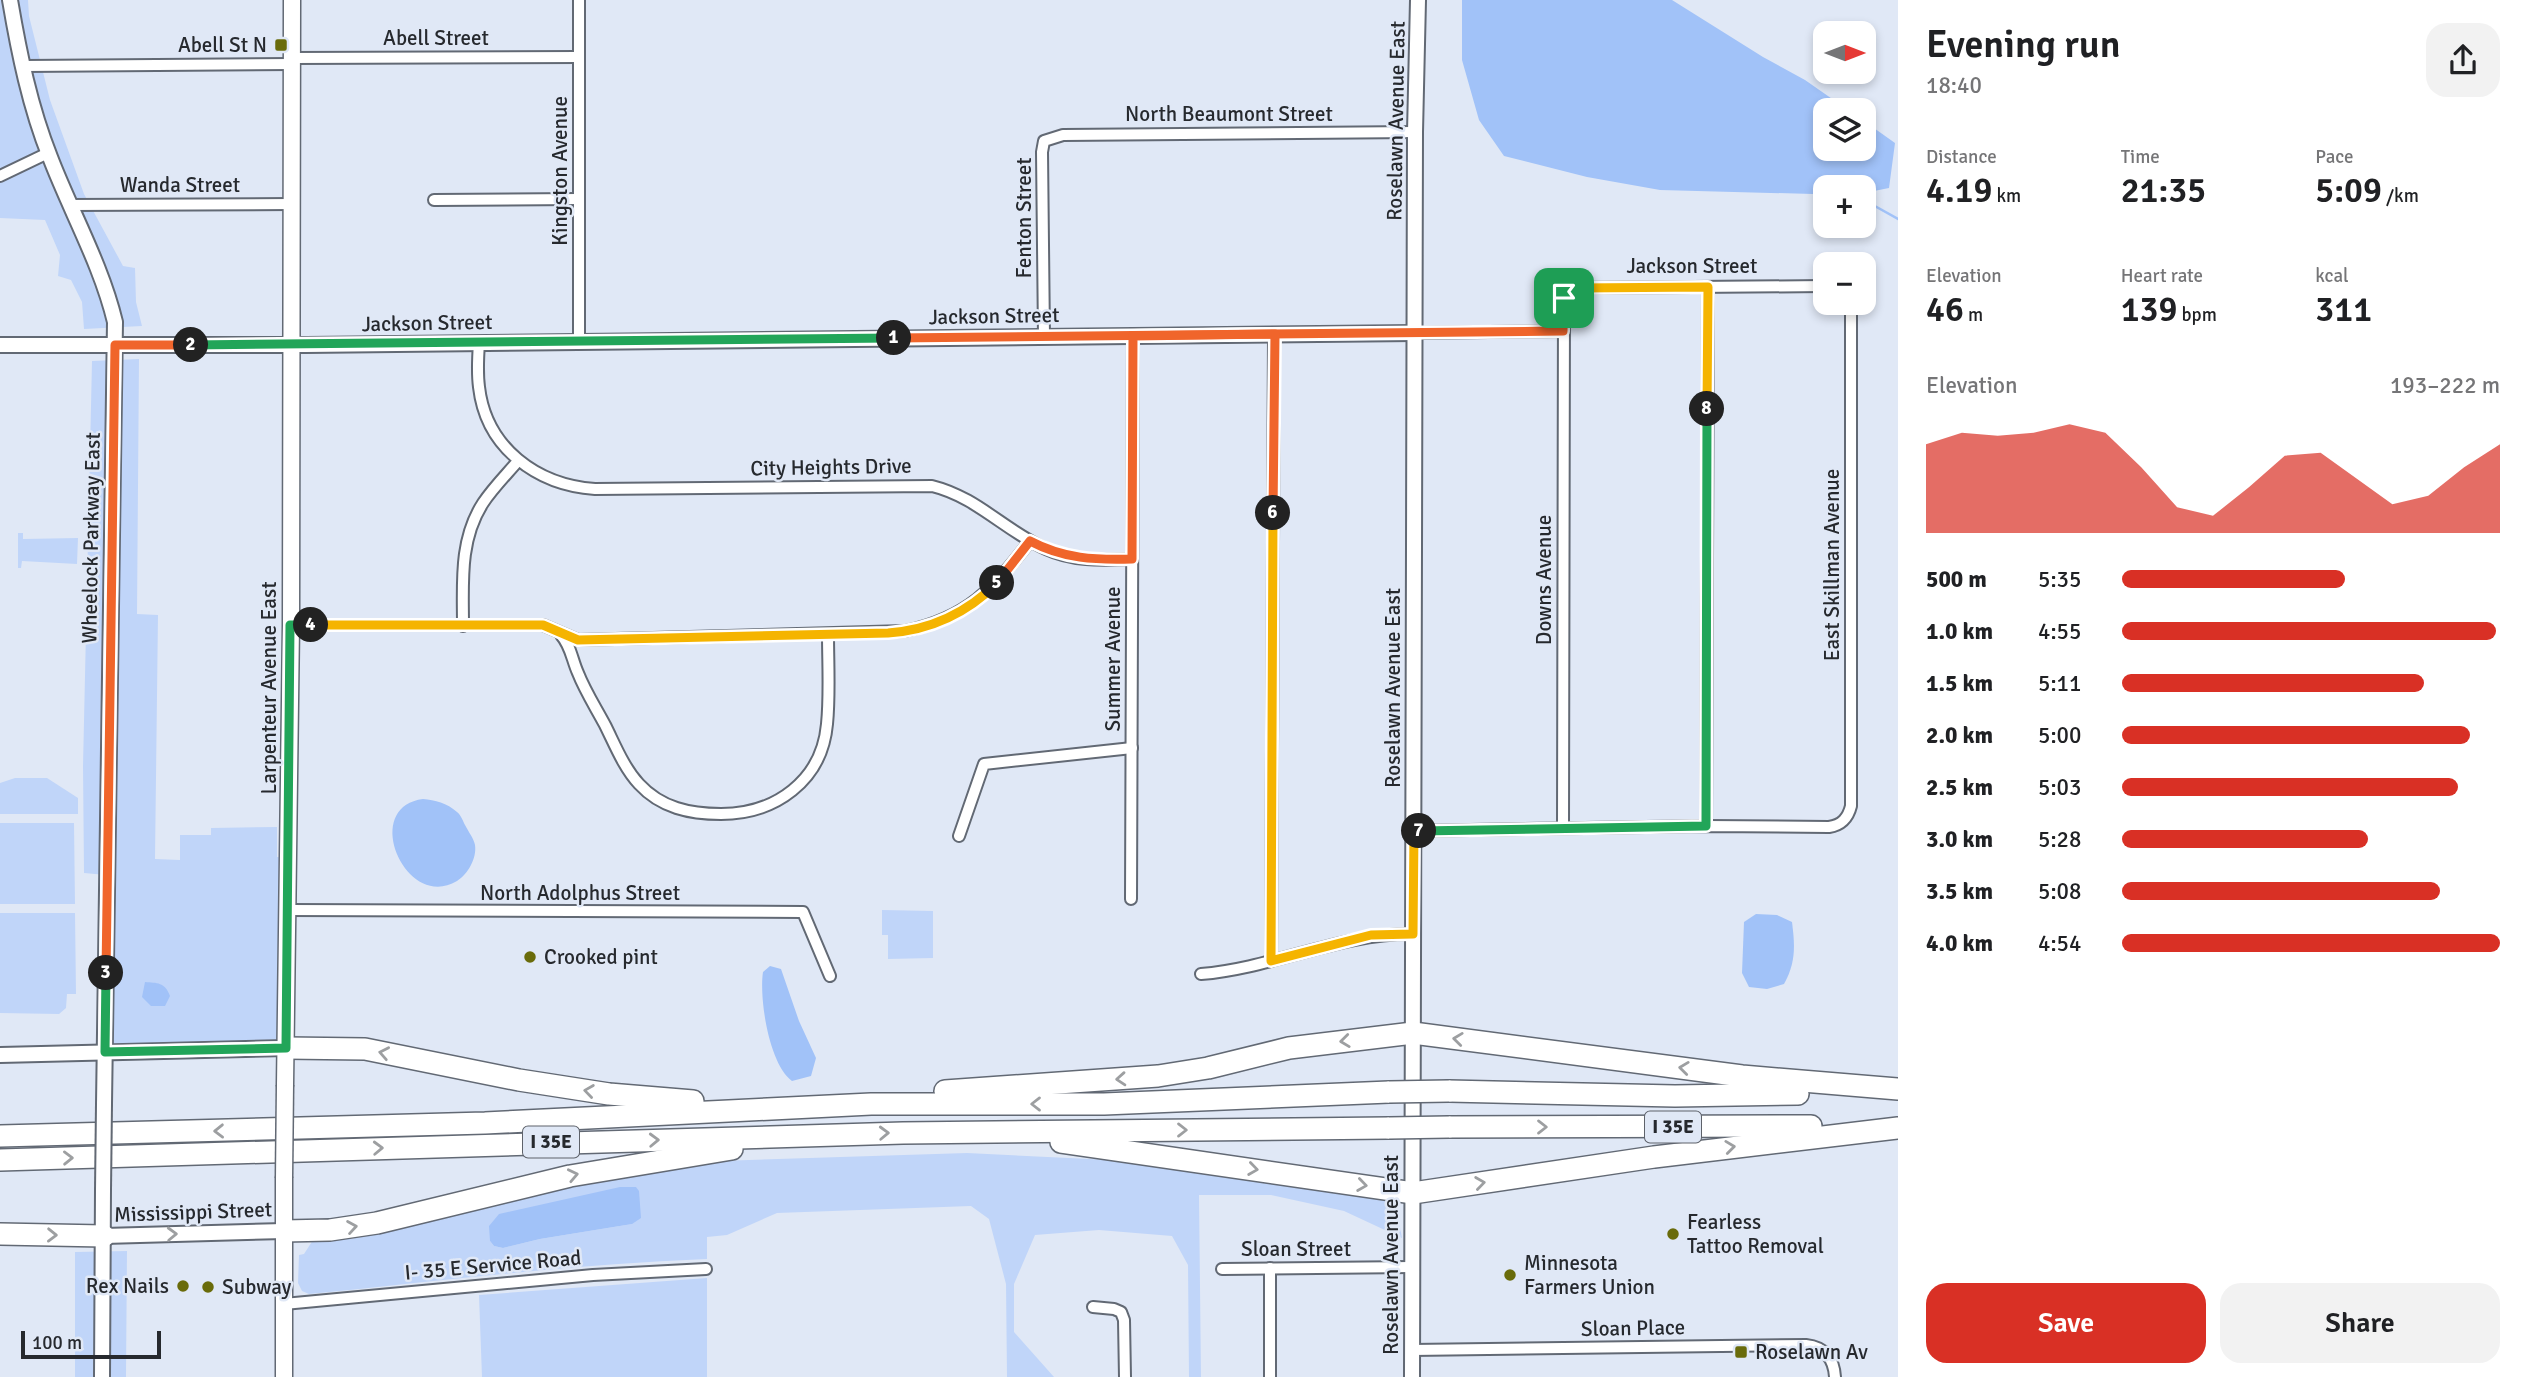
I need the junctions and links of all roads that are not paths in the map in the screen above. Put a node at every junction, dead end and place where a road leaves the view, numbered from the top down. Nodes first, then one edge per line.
1 (10, 0) edge
2 (292, 0) edge
3 (579, 0) edge
4 (1418, 0) edge
5 (579, 57) junction
6 (292, 61) junction
7 (24, 66) junction
8 (1415, 132) junction
9 (1044, 141) joint
10 (48, 153) junction
11 (0, 176) edge
12 (579, 199) junction
13 (433, 200) dead end
14 (292, 204) junction
15 (69, 205) junction
16 (1813, 286) edge
17 (1708, 287) junction
18 (1851, 315) edge
19 (1563, 331) junction
20 (1415, 333) junction
21 (1275, 334) junction
22 (1133, 336) junction
23 (1044, 337) junction
24 (579, 342) junction
25 (479, 343) junction
26 (0, 345) edge
27 (115, 345) junction
28 (292, 345) junction
29 (518, 461) junction
30 (1030, 541) junction
31 (1132, 559) junction
32 (290, 625) junction
33 (463, 626) junction
34 (559, 633) junction
35 (828, 634) junction
36 (1132, 748) junction
37 (1706, 826) junction
38 (1563, 828) junction
39 (1414, 831) junction
40 (959, 836) dead end
41 (1131, 899) dead end
42 (288, 910) junction
43 (1413, 934) junction
44 (1271, 961) junction
45 (1201, 974) dead end
46 (830, 976) dead end
47 (1413, 1033) junction
48 (286, 1048) junction
49 (105, 1052) junction
50 (0, 1055) edge
51 (1898, 1090) edge
52 (871, 1104) junction
53 (779, 1107) junction
54 (1898, 1127) edge
55 (992, 1132) junction
56 (816, 1135) junction
57 (0, 1136) edge
58 (0, 1160) edge
59 (1413, 1193) junction
60 (284, 1231) junction
61 (0, 1234) edge
62 (104, 1236) junction
63 (1412, 1267) junction
64 (1270, 1268) junction
65 (706, 1269) dead end
66 (1222, 1269) dead end
67 (284, 1304) junction
68 (1093, 1307) dead end
69 (1412, 1350) junction
70 (102, 1377) edge
71 (284, 1377) edge
72 (1125, 1377) edge
73 (1270, 1377) edge
74 (1412, 1377) edge
75 (1835, 1377) edge

1 - 7 street, Wheelock Parkway East
2 - 6 main road, Larpenteur Avenue East
3 - 5 street, Kingston Avenue
4 - 8 street, Roselawn Avenue East
5 - 6 street, Abell Street
5 - 12 street, Kingston Avenue
6 - 7 street, Abell Street
6 - 14 main road, Larpenteur Avenue East
7 - 10 street, Wheelock Parkway East
8 - 9 street, North Beaumont Street
8 - 20 street, Roselawn Avenue East
9 - 23 street, Fenton Street
10 - 11 street
10 - 15 street, Wheelock Parkway East
12 - 13 street
12 - 24 street, Kingston Avenue
14 - 15 street, Wanda Street
14 - 28 main road, Larpenteur Avenue East
15 - 27 street, Wheelock Parkway East
16 - 17 street, Jackson Street
17 - 19 street, Jackson Street
17 - 37 street
18 - 37 street, East Skillman Avenue
19 - 20 street, Jackson Street
19 - 38 street, Downs Avenue
20 - 21 street, Jackson Street
20 - 39 street, Roselawn Avenue East
21 - 22 street, Jackson Street
21 - 44 street
22 - 23 street, Jackson Street
22 - 31 street, Summer Avenue
23 - 24 street, Jackson Street
24 - 25 street, Jackson Street
25 - 28 street, Jackson Street
25 - 29 street
26 - 27 street, Jackson Street
27 - 28 street, Jackson Street
27 - 49 street, Wheelock Parkway East
28 - 32 main road, Larpenteur Avenue East
29 - 30 street, City Heights Drive
29 - 33 street
30 - 31 street, City Heights Drive
30 - 35 street
31 - 36 street, Summer Avenue
32 - 33 street
32 - 42 main road, Larpenteur Avenue East
33 - 34 street
34 - 35 street
34 - 35 street
36 - 40 street
36 - 41 street, Summer Avenue
37 - 38 street
38 - 39 street
39 - 43 street, Roselawn Avenue East
42 - 46 street, North Adolphus Street
42 - 48 main road, Larpenteur Avenue East
43 - 44 street
43 - 47 street, Roselawn Avenue East
44 - 45 street
51 -> 47 highway
47 -> 52 highway
47 - 59 street, Roselawn Avenue East
48 - 49 street
53 -> 48 highway
48 - 60 main road, Larpenteur Avenue East, bridge
49 - 50 street
49 - 62 street, Wheelock Parkway East, bridge
51 -> 52 highway, I 35E, bridge
52 - 53 highway, I 35E
53 -> 57 highway, I 35E
55 -> 54 highway, I 35E, bridge
59 -> 54 highway
56 -> 55 highway, I 35E
55 -> 59 highway
58 -> 56 highway, I 35E
60 -> 56 highway
59 - 63 street, Roselawn Avenue East
62 -> 60 street, Mississippi Street
60 - 67 main road, Larpenteur Avenue East
61 -> 62 highway
62 - 70 street, Wheelock Parkway East
63 - 64 street, Sloan Street
63 - 69 street, Roselawn Avenue East
64 - 66 street, Sloan Street
64 - 73 street
65 - 67 street, I- 35 E Service Road
67 - 71 main road, Larpenteur Avenue East
68 - 72 street
69 - 74 street, Roselawn Avenue East
69 - 75 street, Sloan Place

